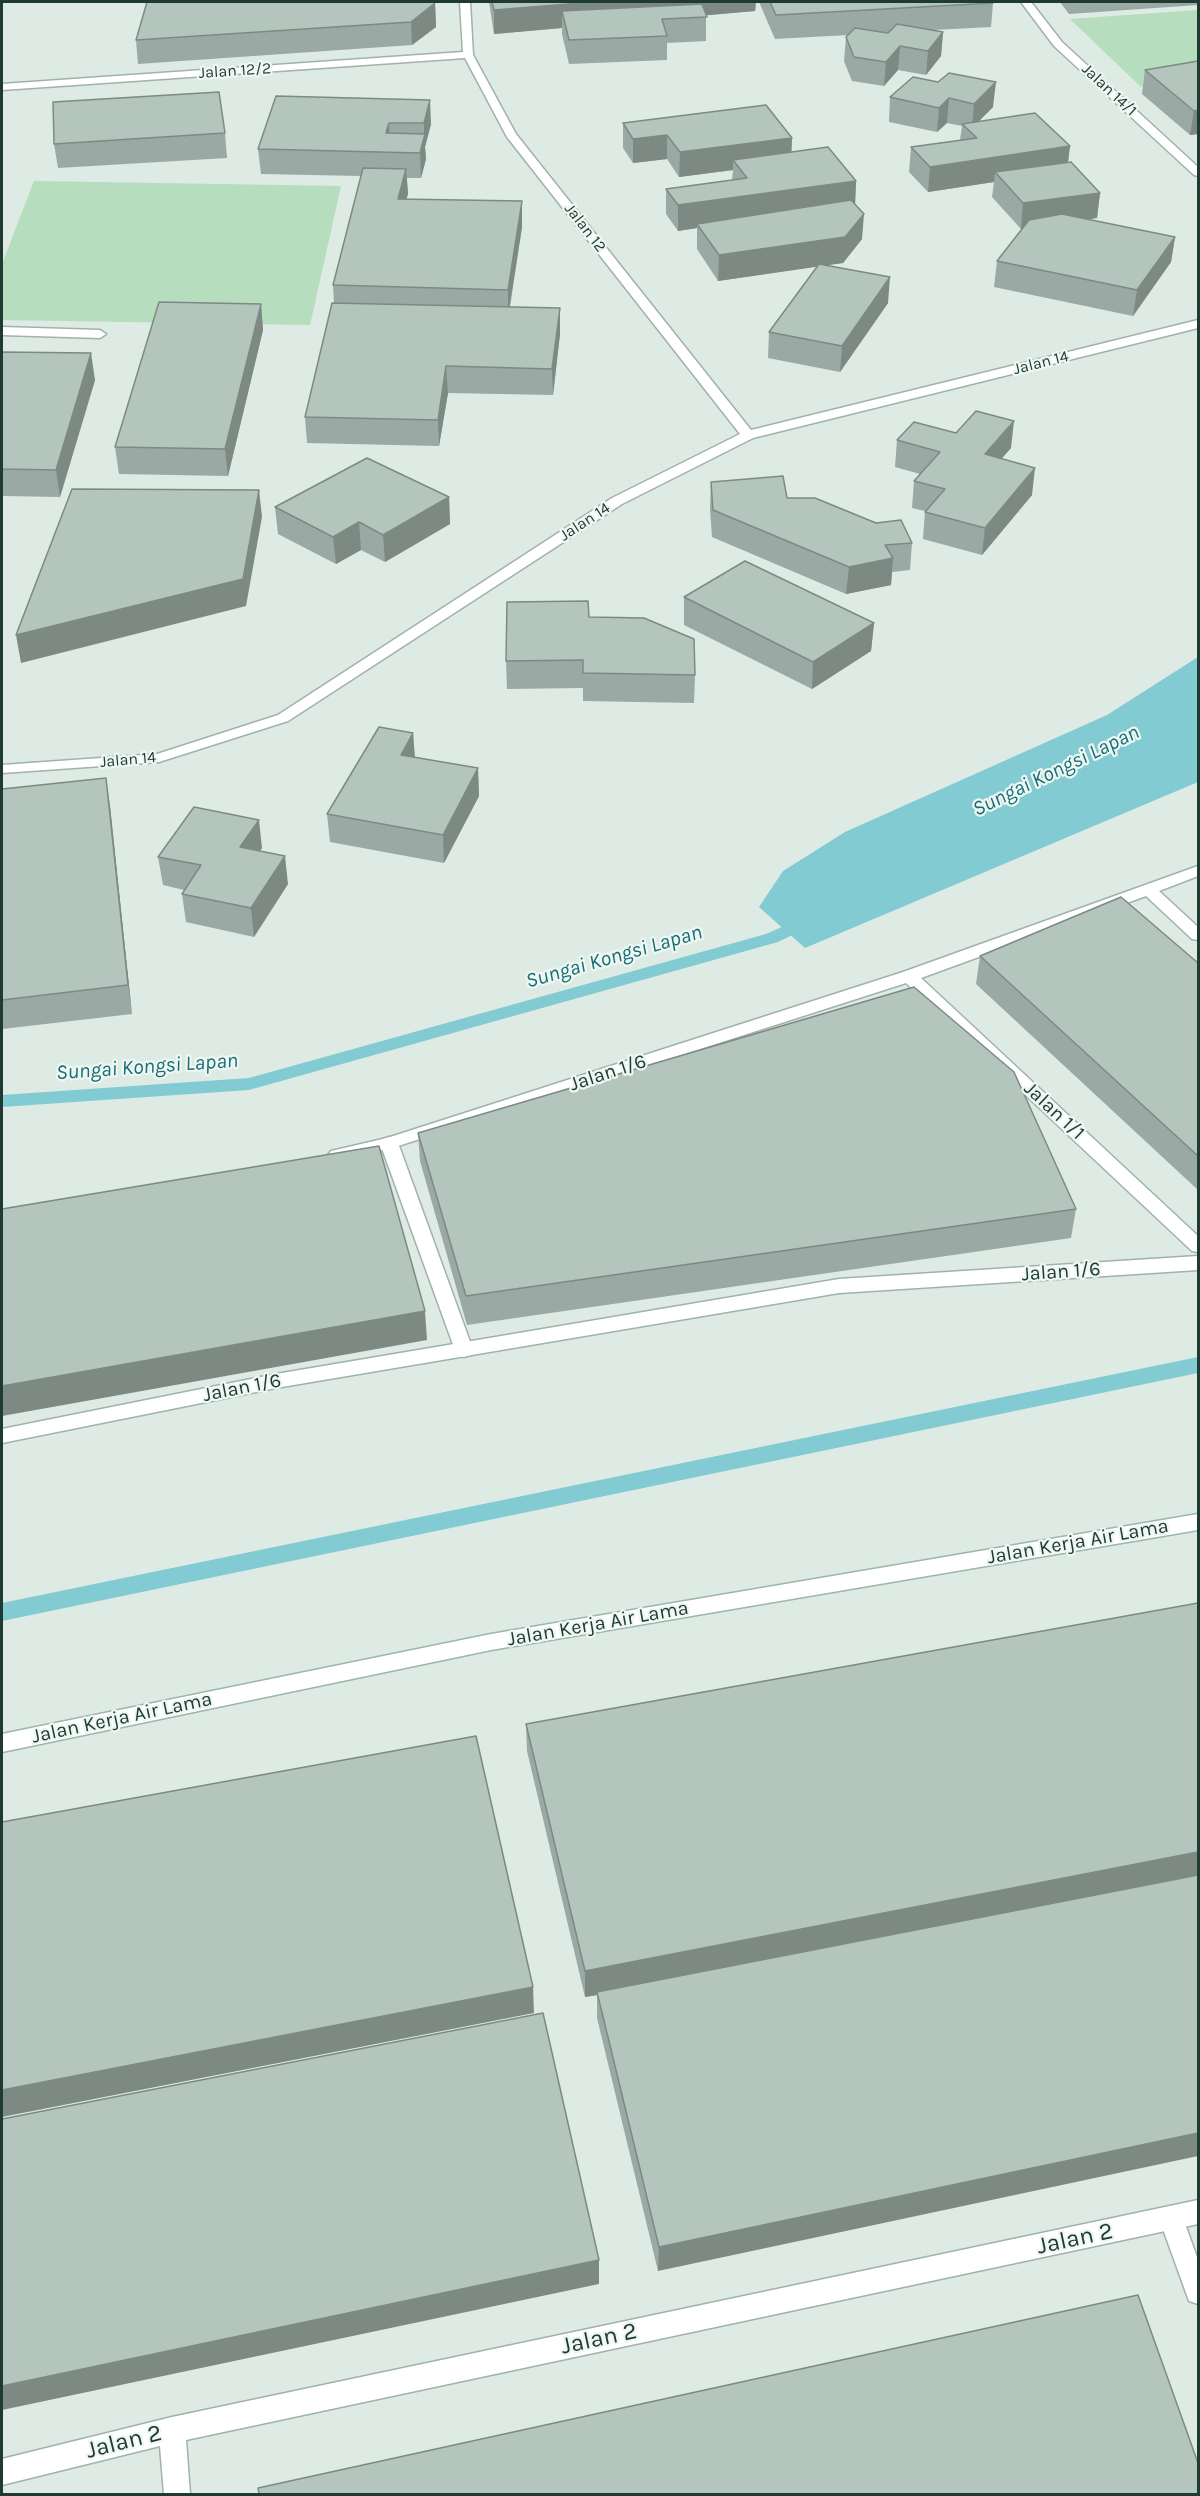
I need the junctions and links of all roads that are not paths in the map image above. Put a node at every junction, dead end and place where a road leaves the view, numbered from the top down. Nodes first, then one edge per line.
1 (465, 2) edge
2 (1026, 2) edge
3 (468, 55) junction
4 (2, 87) edge
5 (1198, 173) edge
6 (1198, 324) edge
7 (2, 331) edge
8 (100, 334) dead end
9 (748, 435) junction
10 (2, 769) edge
11 (1198, 871) edge
12 (1149, 891) junction
13 (1198, 935) edge
14 (909, 976) junction
15 (389, 1143) junction
16 (321, 1158) edge
17 (1198, 1246) edge
18 (1198, 1263) edge
19 (464, 1350) junction
20 (2, 1436) edge
21 (1198, 1522) edge
22 (2, 1743) edge
23 (1198, 2212) edge
24 (1171, 2218) junction
25 (1198, 2292) edge
26 (172, 2430) junction
27 (2, 2472) edge
28 (177, 2494) edge

1 - 3 street, Jalan 12
2 - 5 street, Jalan 14/1
3 - 4 street, Jalan 12/2
3 - 9 street, Jalan 12
6 - 9 street, Jalan 14
7 - 8 street
9 - 10 street, Jalan 14
11 - 12 street, Jalan 1/6
12 - 13 street
12 - 14 street, Jalan 1/6
14 - 15 street, Jalan 1/6
14 - 17 street, Jalan 1/1
15 - 16 street, Jalan 1/6
15 - 19 street
18 - 19 street, Jalan 1/6
19 - 20 street, Jalan 1/6
21 - 22 street, Jalan Kerja Air Lama
23 - 24 street, Jalan 2
24 - 25 street
24 - 26 street, Jalan 2
26 - 27 street, Jalan 2
26 - 28 street

